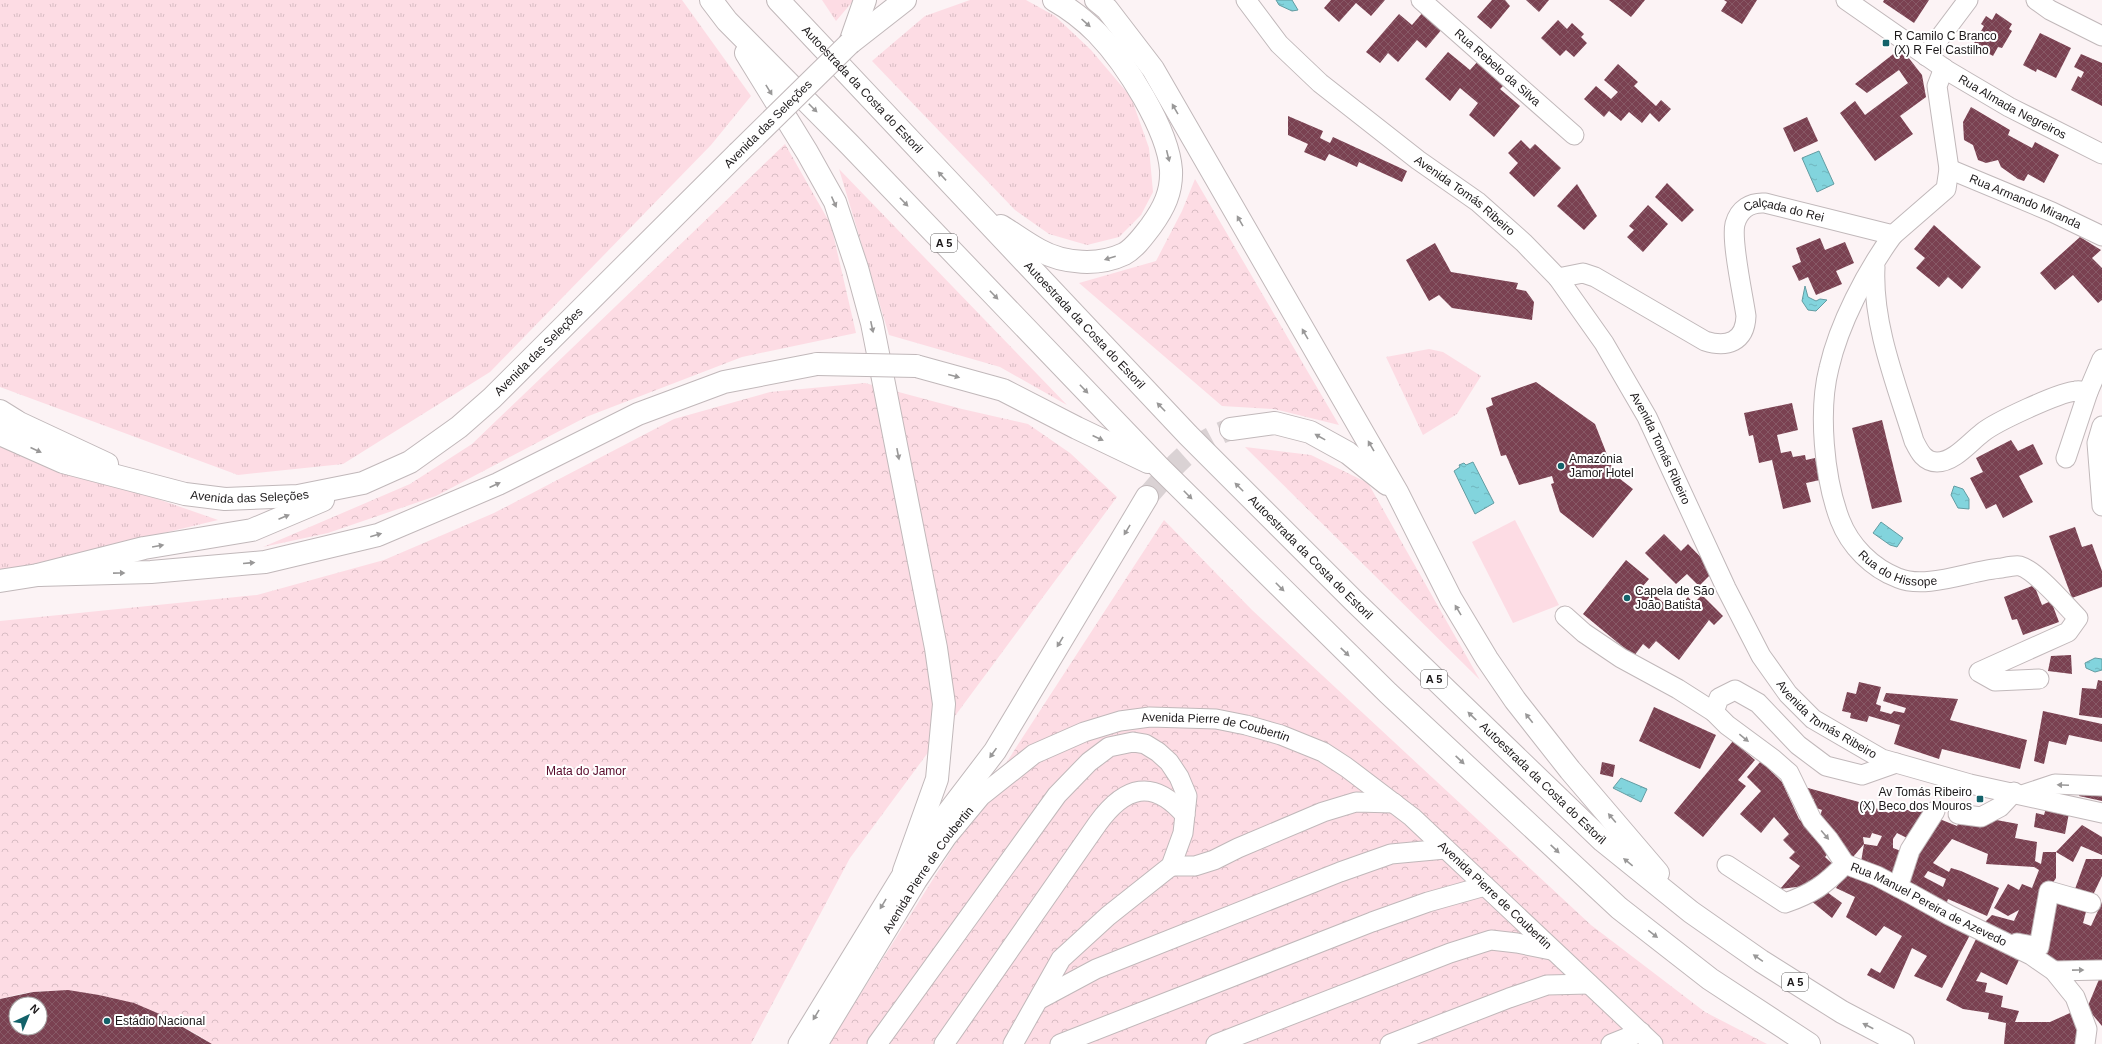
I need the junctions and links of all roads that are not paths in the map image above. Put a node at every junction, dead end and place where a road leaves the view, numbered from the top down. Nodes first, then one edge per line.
1 (711, 0) edge
2 (778, 0) edge
3 (865, 0) edge
4 (1054, 0) edge
5 (1096, 0) edge
6 (1246, 0) edge
7 (1421, 0) edge
8 (1846, 0) edge
9 (1968, 0) edge
10 (2036, 0) edge
11 (898, 6) edge
12 (727, 21) junction
13 (2102, 36) edge
14 (850, 43) junction
15 (1926, 56) junction
16 (1944, 68) junction
17 (1574, 135) dead end
18 (2102, 154) edge
19 (1949, 169) junction
20 (969, 204) junction
21 (1892, 235) junction
22 (2102, 236) edge
23 (1875, 263) junction
24 (1558, 278) junction
25 (2102, 359) edge
26 (2088, 392) junction
27 (4, 420) edge
28 (2102, 426) edge
29 (1231, 429) tunnel mouth
30 (2066, 458) dead end
31 (1160, 468) junction
32 (363, 483) junction
33 (1397, 492) junction
34 (1147, 497) tunnel mouth
35 (2102, 506) edge
36 (38, 575) junction
37 (0, 581) edge
38 (1565, 616) dead end
39 (2039, 679) dead end
40 (1714, 712) junction
41 (1896, 764) junction
42 (2102, 786) edge
43 (2020, 793) junction
44 (1394, 802) junction
45 (1936, 811) dead end
46 (2102, 813) edge
47 (1958, 814) dead end
48 (1185, 815) junction
49 (1445, 849) junction
50 (1845, 864) junction
51 (1171, 866) junction
52 (1727, 866) dead end
53 (904, 871) junction
54 (1485, 886) junction
55 (1898, 887) junction
56 (2091, 903) dead end
57 (1691, 912) junction
58 (1998, 939) junction
59 (1551, 950) junction
60 (2102, 970) edge
61 (2054, 971) junction
62 (1589, 984) junction
63 (1040, 999) junction
64 (1647, 1038) edge
65 (798, 1044) edge
66 (818, 1044) edge
67 (877, 1044) edge
68 (944, 1044) edge
69 (1013, 1044) edge
70 (1060, 1044) edge
71 (1216, 1044) edge
72 (1390, 1044) edge
73 (1611, 1044) edge
74 (1809, 1044) edge
75 (1903, 1044) edge
76 (2085, 1044) edge

1 - 12 main road, A 5
20 -> 2 main road, Autoestrada da Costa do Estoril / A 5
3 - 14 main road
4 -> 20 main road
33 -> 5 main road
6 - 24 street, Avenida Tomás Ribeiro
7 - 17 street, Rua Rebelo da Silva
8 - 15 street, Rua Almada Negreiros
9 - 15 street
10 - 13 street
11 - 14 main road, Avenida das Seleções
12 -> 31 main road, A 5
12 -> 53 main road
14 - 32 main road, Avenida das Seleções, bridge
15 - 16 street, Rua Almada Negreiros
16 - 18 street, Rua Almada Negreiros
16 - 19 street
19 - 21 street
19 - 22 street, Rua Armando Miranda
57 -> 20 main road, Autoestrada da Costa do Estoril / A 5
21 - 23 street, Rua do Hissope
21 - 24 street, Calçada do Rei
23 - 26 street
23 - 39 street, Rua do Hissope
24 - 41 street, Avenida Tomás Ribeiro
25 - 26 street
26 - 30 street
27 - 32 main road, Avenida das Seleções
28 - 35 street
33 -> 29 main road
36 -> 31 main road, bridge
31 -> 74 main road, A 5
36 -> 32 main road
57 -> 33 main road
34 -> 53 main road
36 - 37 main road
38 - 40 street, Rua Manuel Pereira de Azevedo
40 - 41 street
40 -> 50 street, Rua Manuel Pereira de Azevedo
41 - 43 street, Avenida Tomás Ribeiro
42 -> 43 street
43 - 46 street, Avenida Tomás Ribeiro
43 - 47 street
44 - 49 street, Avenida Pierre de Coubertin
44 - 51 street
44 - 66 street, Avenida Pierre de Coubertin
45 - 55 street
48 - 51 street
48 - 67 street
48 - 68 street
49 - 54 street, Avenida Pierre de Coubertin
49 - 63 street
50 - 52 street
50 - 55 street, Rua Manuel Pereira de Azevedo
51 - 63 street
53 -> 65 street, Avenida Pierre de Coubertin
54 - 59 street, Avenida Pierre de Coubertin
54 - 70 street
55 - 58 street, Rua Manuel Pereira de Azevedo
56 - 58 street
75 -> 57 main road, Autoestrada da Costa do Estoril / A 5
58 - 61 street, Rua Manuel Pereira de Azevedo
59 - 62 street, Avenida Pierre de Coubertin
59 - 71 street
61 -> 60 street
61 - 76 street, Rua Manuel Pereira de Azevedo
62 - 64 street, Avenida Pierre de Coubertin
62 - 72 street
63 - 69 street
64 - 73 street

